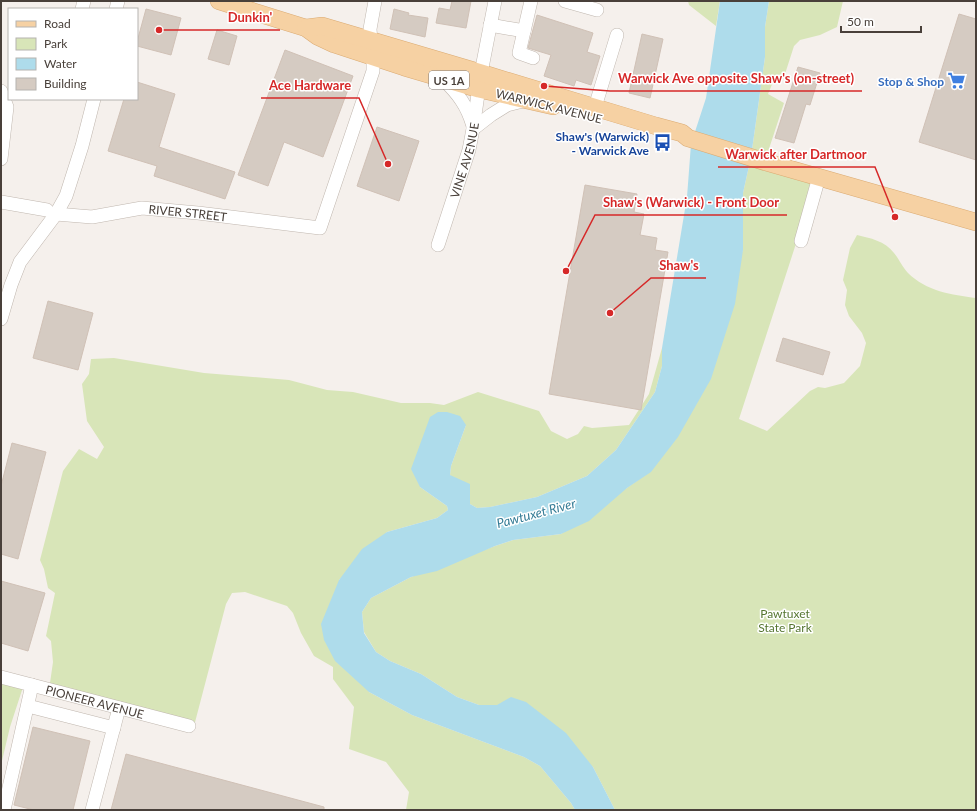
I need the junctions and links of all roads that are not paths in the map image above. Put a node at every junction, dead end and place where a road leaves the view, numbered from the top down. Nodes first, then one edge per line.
1 (218, 1) edge
2 (375, 1) edge
3 (495, 1) edge
4 (531, 1) edge
5 (565, 1) edge
6 (597, 10) dead end
7 (490, 25) junction
8 (524, 31) junction
9 (617, 35) dead end
10 (372, 48) junction
11 (533, 58) dead end
12 (442, 78) junction
13 (480, 81) junction
14 (1, 90) edge
15 (94, 100) edge
16 (527, 100) junction
17 (595, 107) junction
18 (473, 129) junction
19 (690, 139) junction
20 (1, 159) edge
21 (819, 177) junction
22 (1, 202) edge
23 (51, 212) junction
24 (976, 222) edge
25 (801, 241) dead end
26 (438, 245) dead end
27 (1, 319) edge
28 (1, 677) edge
29 (32, 685) junction
30 (28, 706) junction
31 (119, 708) junction
32 (189, 726) dead end
33 (114, 728) junction
34 (4, 810) edge
35 (92, 810) edge

1 - 10 main road, WARWICK AVENUE / US 1A
2 - 10 street
3 - 7 street, VINE AVENUE
4 - 8 street
5 - 6 street
7 - 8 street
7 - 13 street, VINE AVENUE
8 - 11 street
9 - 17 street
10 - 12 main road, WARWICK AVENUE / US 1A
10 - 13 main road, WARWICK AVENUE / US 1A
10 - 23 street, RIVER STREET
12 - 13 main road, WARWICK AVENUE / US 1A
12 - 18 street
13 - 16 main road, WARWICK AVENUE / US 1A
13 - 17 main road, WARWICK AVENUE / US 1A
13 - 18 street, VINE AVENUE
14 - 20 street
15 - 23 street
16 - 18 street
16 - 19 main road, WARWICK AVENUE / US 1A
17 - 19 main road, WARWICK AVENUE / US 1A
18 - 26 street, VINE AVENUE
19 - 21 main road
21 - 24 main road
21 - 25 street
22 - 23 street, RIVER STREET
23 - 27 street
28 - 29 street, PIONEER AVENUE
29 - 30 street
29 - 31 street, PIONEER AVENUE
30 - 33 street
30 - 34 street
31 - 32 street, PIONEER AVENUE
31 - 33 street
33 - 35 street

